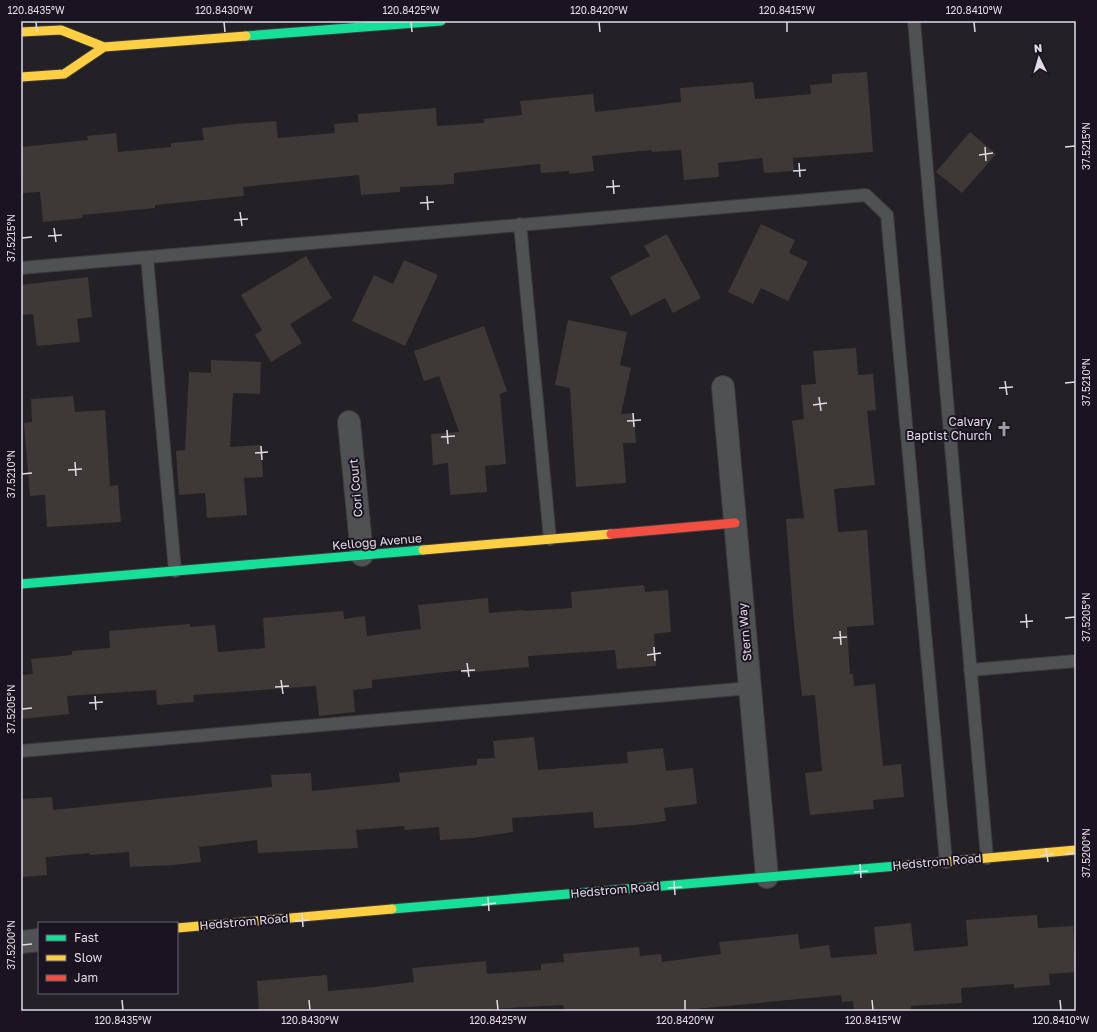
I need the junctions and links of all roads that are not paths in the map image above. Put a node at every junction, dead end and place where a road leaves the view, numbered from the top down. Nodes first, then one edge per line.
1 (441, 21) edge
2 (914, 21) edge
3 (377, 24) edge
4 (21, 32) edge
5 (104, 48) junction
6 (21, 77) edge
7 (520, 224) junction
8 (147, 257) junction
9 (21, 268) edge
10 (723, 387) dead end
11 (349, 422) dead end
12 (735, 524) junction
13 (550, 539) junction
14 (362, 555) junction
15 (176, 571) junction
16 (21, 584) edge
17 (1076, 661) edge
18 (970, 670) junction
19 (750, 688) junction
20 (21, 751) edge
21 (1076, 850) edge
22 (987, 858) junction
23 (946, 862) junction
24 (767, 877) junction
25 (178, 928) edge
26 (38, 940) edge
27 (21, 942) edge

1 - 3 street
2 - 18 lane
3 - 5 street
4 - 5 street
5 - 6 street
7 - 8 lane
7 - 13 lane
7 - 23 lane
8 - 9 lane
8 - 15 lane
10 - 12 street, Stern Way
11 - 14 street, Cori Court
12 - 13 street, Kellogg Avenue
12 - 19 street, Stern Way
13 - 14 street, Kellogg Avenue
14 - 15 street, Kellogg Avenue
15 - 16 street, Kellogg Avenue
17 - 18 lane
18 - 22 lane
19 - 20 lane
19 - 24 street, Stern Way
21 - 22 street, Hedstrom Road
22 - 23 street, Hedstrom Road
23 - 24 street, Hedstrom Road
24 - 25 street, Hedstrom Road
26 - 27 street

